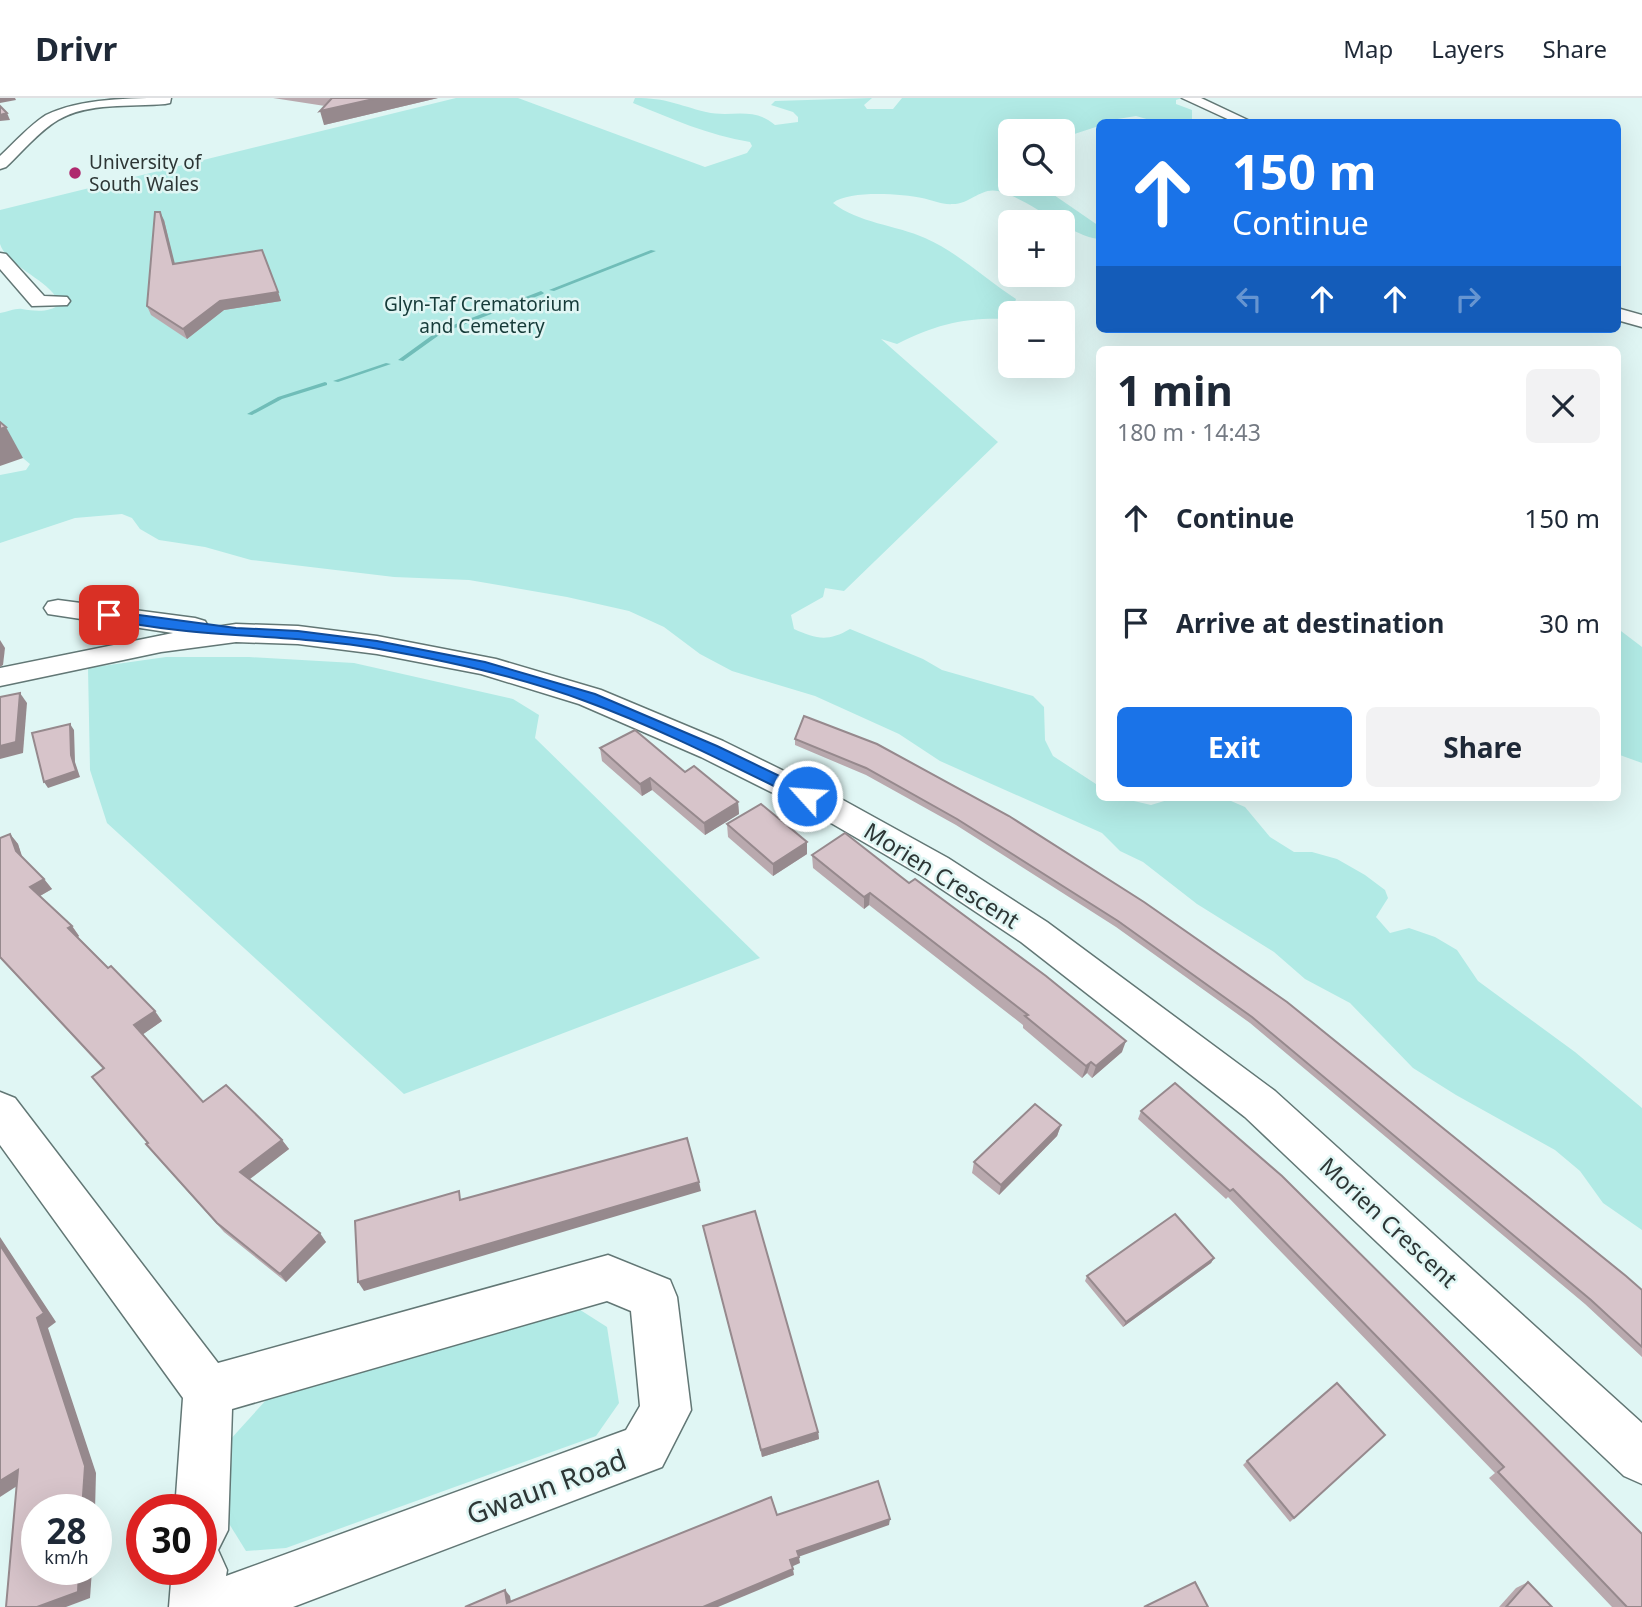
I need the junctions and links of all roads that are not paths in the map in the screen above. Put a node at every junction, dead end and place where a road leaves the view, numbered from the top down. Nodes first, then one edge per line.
1 (1189, 98) edge
2 (165, 100) dead end
3 (1238, 119) edge
4 (0, 164) edge
5 (0, 258) edge
6 (60, 300) dead end
7 (1621, 315) edge
8 (1642, 321) edge
9 (58, 608) dead end
10 (236, 632) junction
11 (0, 677) edge
12 (0, 1111) edge
13 (208, 1391) junction
14 (1642, 1458) edge
15 (203, 1494) edge
16 (198, 1585) edge
17 (197, 1607) edge
18 (219, 1607) edge

1 - 3 street
2 - 4 street
5 - 6 street
7 - 8 street
9 - 10 street
10 - 11 street, Morien Crescent
10 - 14 street, Morien Crescent
12 - 13 street
13 - 15 street
13 - 18 street, Gwaun Road
16 - 17 street

